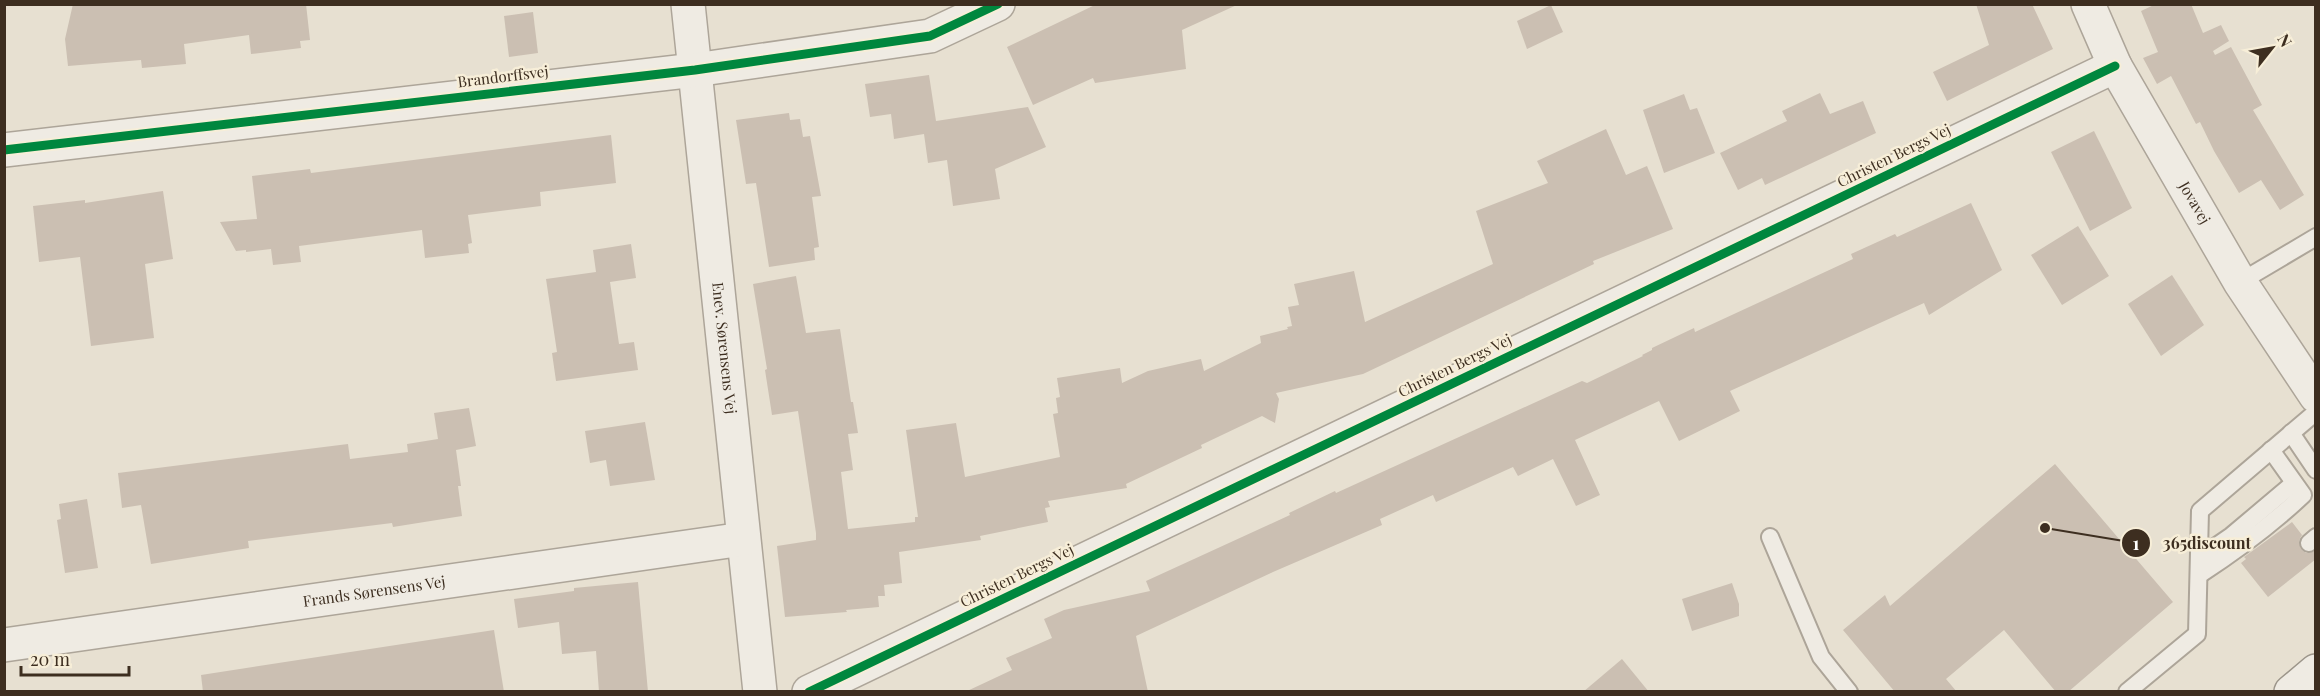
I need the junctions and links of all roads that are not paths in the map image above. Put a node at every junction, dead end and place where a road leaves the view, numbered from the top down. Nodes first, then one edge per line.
1 (688, 4) edge
2 (998, 4) edge
3 (2088, 4) edge
4 (2115, 66) junction
5 (694, 69) junction
6 (4, 150) edge
7 (2316, 237) edge
8 (2240, 282) junction
9 (2316, 396) edge
10 (2316, 412) edge
11 (2290, 433) junction
12 (2271, 450) junction
13 (2316, 470) edge
14 (1770, 537) dead end
15 (743, 539) junction
16 (2199, 566) junction
17 (4, 645) edge
18 (760, 692) edge
19 (809, 692) edge
20 (1849, 692) edge
21 (2127, 692) edge

1 - 5 street, Enev. Sørensens Vej
2 - 5 street, Brandorffsvej
3 - 4 street, Jovavej
4 - 8 street, Jovavej
4 - 19 street, Christen Bergs Vej
5 - 6 street, Brandorffsvej
5 - 15 street, Enev. Sørensens Vej
7 - 8 lane
8 - 9 street, Jovavej
10 - 11 lane
11 - 12 lane
11 - 13 lane
12 - 16 lane
12 - 16 lane
14 - 20 lane
15 - 17 street, Frands Sørensens Vej
15 - 18 street, Enev. Sørensens Vej
16 - 21 lane

